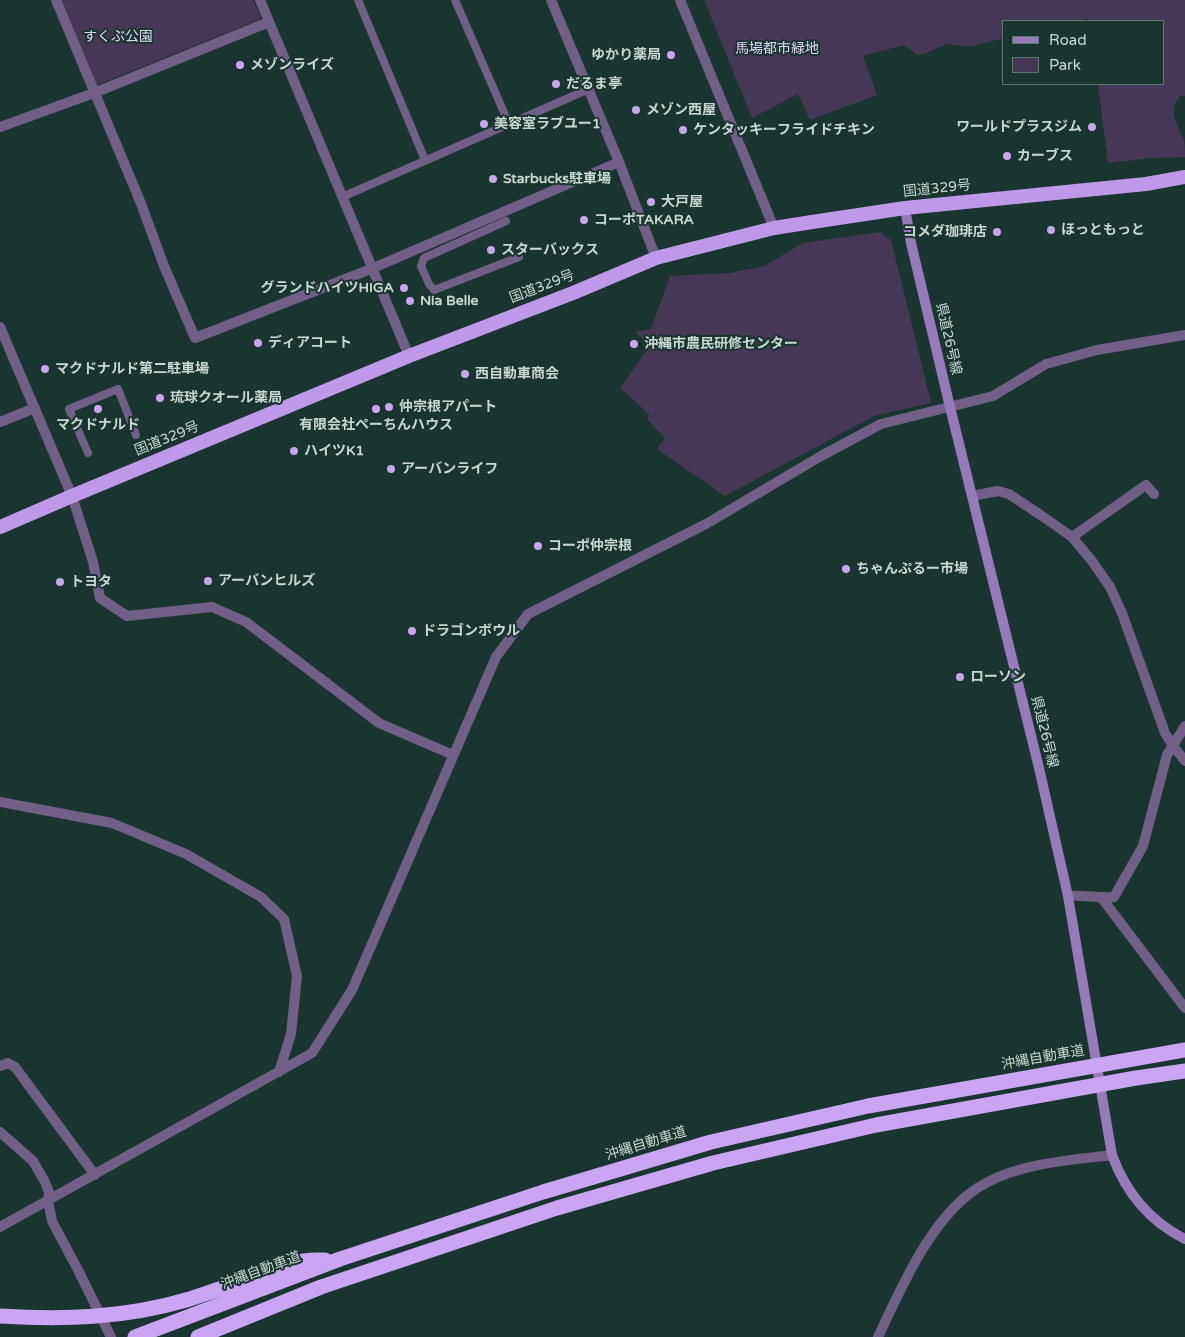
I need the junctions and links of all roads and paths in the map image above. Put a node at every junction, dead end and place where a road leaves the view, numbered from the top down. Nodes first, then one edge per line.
1 (56, 0) edge
2 (260, 0) edge
3 (358, 0) edge
4 (455, 0) edge
5 (551, 0) edge
6 (680, 0) edge
7 (269, 22) junction
8 (589, 89) junction
9 (94, 93) junction
10 (508, 124) junction
11 (0, 127) edge
12 (426, 160) junction
13 (619, 162) junction
14 (1185, 177) edge
15 (342, 197) junction
16 (905, 208) junction
17 (506, 220) dead end
18 (774, 228) junction
19 (519, 257) dead end
20 (656, 258) junction
21 (371, 269) junction
22 (0, 327) edge
23 (1185, 335) edge
24 (409, 356) junction
25 (950, 407) junction
26 (35, 408) junction
27 (0, 422) edge
28 (136, 435) dead end
29 (88, 453) dead end
30 (1154, 494) dead end
31 (72, 496) junction
32 (972, 496) junction
33 (0, 527) edge
34 (1072, 538) junction
35 (1185, 726) edge
36 (1173, 746) junction
37 (453, 755) junction
38 (1185, 761) edge
39 (0, 802) edge
40 (1068, 896) junction
41 (1101, 898) junction
42 (1185, 1008) edge
43 (1185, 1050) edge
44 (0, 1066) edge
45 (1185, 1071) edge
46 (279, 1072) junction
47 (0, 1132) edge
48 (1112, 1155) junction
49 (95, 1175) junction
50 (48, 1201) junction
51 (0, 1227) edge
52 (1185, 1240) edge
53 (340, 1259) junction
54 (0, 1316) edge
55 (111, 1337) edge
56 (135, 1337) edge
57 (198, 1337) edge
58 (878, 1337) edge

1 - 9 street
2 - 7 street
3 - 12 lane
4 - 10 lane
5 - 8 street
6 - 18 street
7 - 9 street
7 - 15 street
8 - 10 lane
8 - 13 street
9 - 11 street
9 - 21 street
10 - 12 lane
12 - 15 lane
13 - 20 street
13 - 21 street
14 - 16 highway, 国道329号
15 - 21 street
16 - 18 highway, 国道329号
16 - 25 main road, 県道26号線
17 - 19 lane
18 - 20 highway, 国道329号
20 - 24 highway, 国道329号
21 - 24 street
22 - 26 street
23 - 25 street
24 - 31 highway, 国道329号
25 - 32 main road, 県道26号線
25 - 37 street
26 - 27 street
26 - 31 street
28 - 29 lane
30 - 34 street
31 - 33 highway, 国道329号
31 - 37 street
32 - 34 street
32 - 40 main road, 県道26号線
34 - 36 street
35 - 36 street
36 - 38 street
36 - 41 street
37 - 46 street
39 - 46 street
40 - 41 street
40 - 48 main road, 県道26号線
41 - 42 street
43 - 53 highway, 沖縄自動車道
44 - 49 street
45 - 57 highway
46 - 49 street
47 - 50 street
48 - 52 main road, 県道26号線
48 - 58 street
49 - 50 street
50 - 51 street
50 - 55 street
53 - 54 highway
53 - 56 highway, 沖縄自動車道

